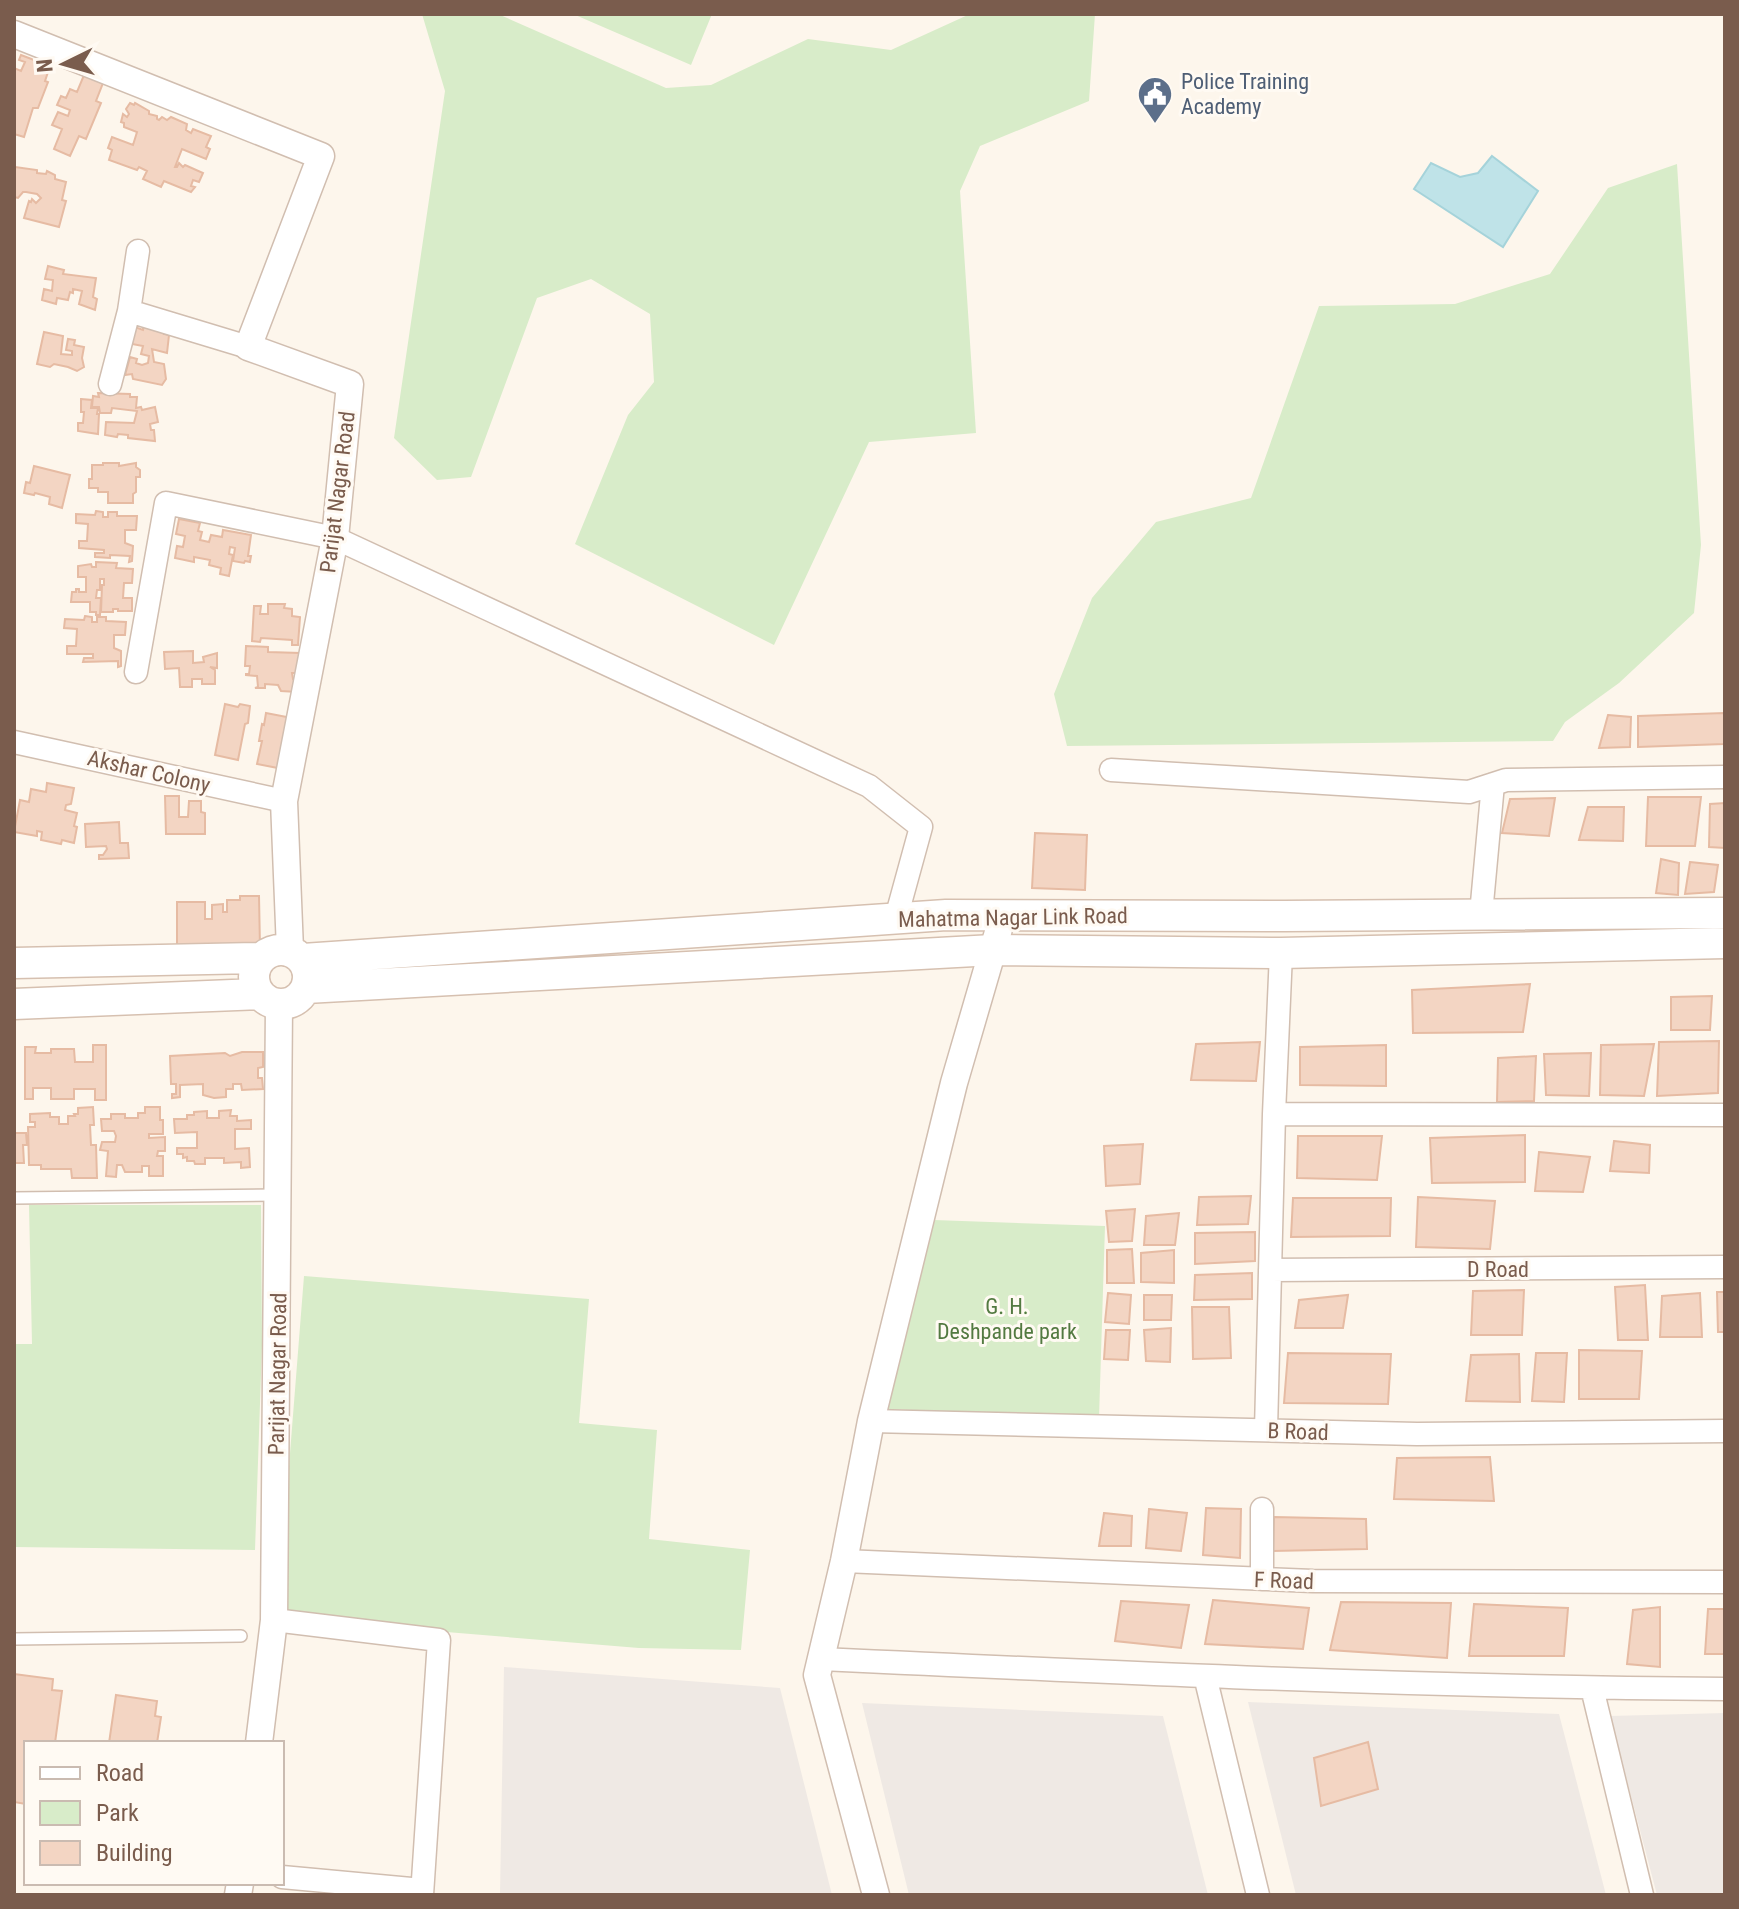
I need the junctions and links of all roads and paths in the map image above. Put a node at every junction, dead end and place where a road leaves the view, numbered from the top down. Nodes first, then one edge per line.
1 (14, 34) edge
2 (138, 251) dead end
3 (129, 311) junction
4 (248, 347) junction
5 (110, 384) dead end
6 (335, 538) junction
7 (136, 672) dead end
8 (14, 742) edge
9 (1111, 770) dead end
10 (1725, 777) edge
11 (1493, 784) junction
12 (284, 801) junction
13 (1725, 913) edge
14 (1481, 914) junction
15 (1003, 915) junction
16 (896, 918) junction
17 (1725, 943) edge
18 (993, 950) junction
19 (1281, 953) junction
20 (261, 958) junction
21 (14, 963) edge
22 (300, 966) junction
23 (269, 999) junction
24 (14, 1004) edge
25 (1274, 1114) junction
26 (1725, 1115) edge
27 (279, 1195) junction
28 (14, 1198) edge
29 (1725, 1267) edge
30 (1270, 1270) junction
31 (871, 1421) junction
32 (1266, 1430) junction
33 (1725, 1431) edge
34 (1262, 1509) dead end
35 (844, 1561) junction
36 (1262, 1579) junction
37 (1725, 1582) edge
38 (274, 1620) junction
39 (241, 1636) dead end
40 (14, 1639) edge
41 (821, 1659) junction
42 (1205, 1676) junction
43 (1592, 1688) junction
44 (1725, 1689) edge
45 (259, 1741) edge
46 (284, 1877) edge
47 (422, 1892) edge
48 (876, 1895) edge
49 (1258, 1895) edge
50 (1642, 1895) edge

1 - 4 street
2 - 3 street
3 - 4 street
3 - 5 street
4 - 6 street, Parijat Nagar Road
6 - 7 street
6 - 12 street, Parijat Nagar Road
6 - 16 street
8 - 12 street, Akshar Colony
9 - 11 street
10 - 11 street
11 - 14 street
12 - 22 street, Parijat Nagar Road
13 - 14 main road, Mahatma Nagar Link Road
14 - 15 main road, Mahatma Nagar Link Road
15 - 16 main road, Mahatma Nagar Link Road
15 - 18 street
16 - 22 main road, Mahatma Nagar Link Road
17 - 19 main road, Mahatma Nagar Link Road
18 - 19 main road, Mahatma Nagar Link Road
18 - 22 main road, Mahatma Nagar Link Road
18 - 31 street
19 - 25 street
20 - 21 main road
20 - 22 main road
20 - 23 main road
22 - 23 main road
23 - 24 main road
23 - 27 street, Parijat Nagar Road
25 - 26 street
25 - 30 street
27 - 28 lane
27 - 38 street, Parijat Nagar Road
29 - 30 street, D Road
30 - 32 street
31 - 32 street, B Road
31 - 35 street
32 - 33 street, B Road
34 - 36 street
35 - 36 street, F Road
35 - 41 street
36 - 37 street, F Road
38 - 45 street, Parijat Nagar Road
38 - 47 street
39 - 40 lane
41 - 42 street
41 - 48 street
42 - 43 street
42 - 49 street
43 - 44 street
43 - 50 street
46 - 47 street

